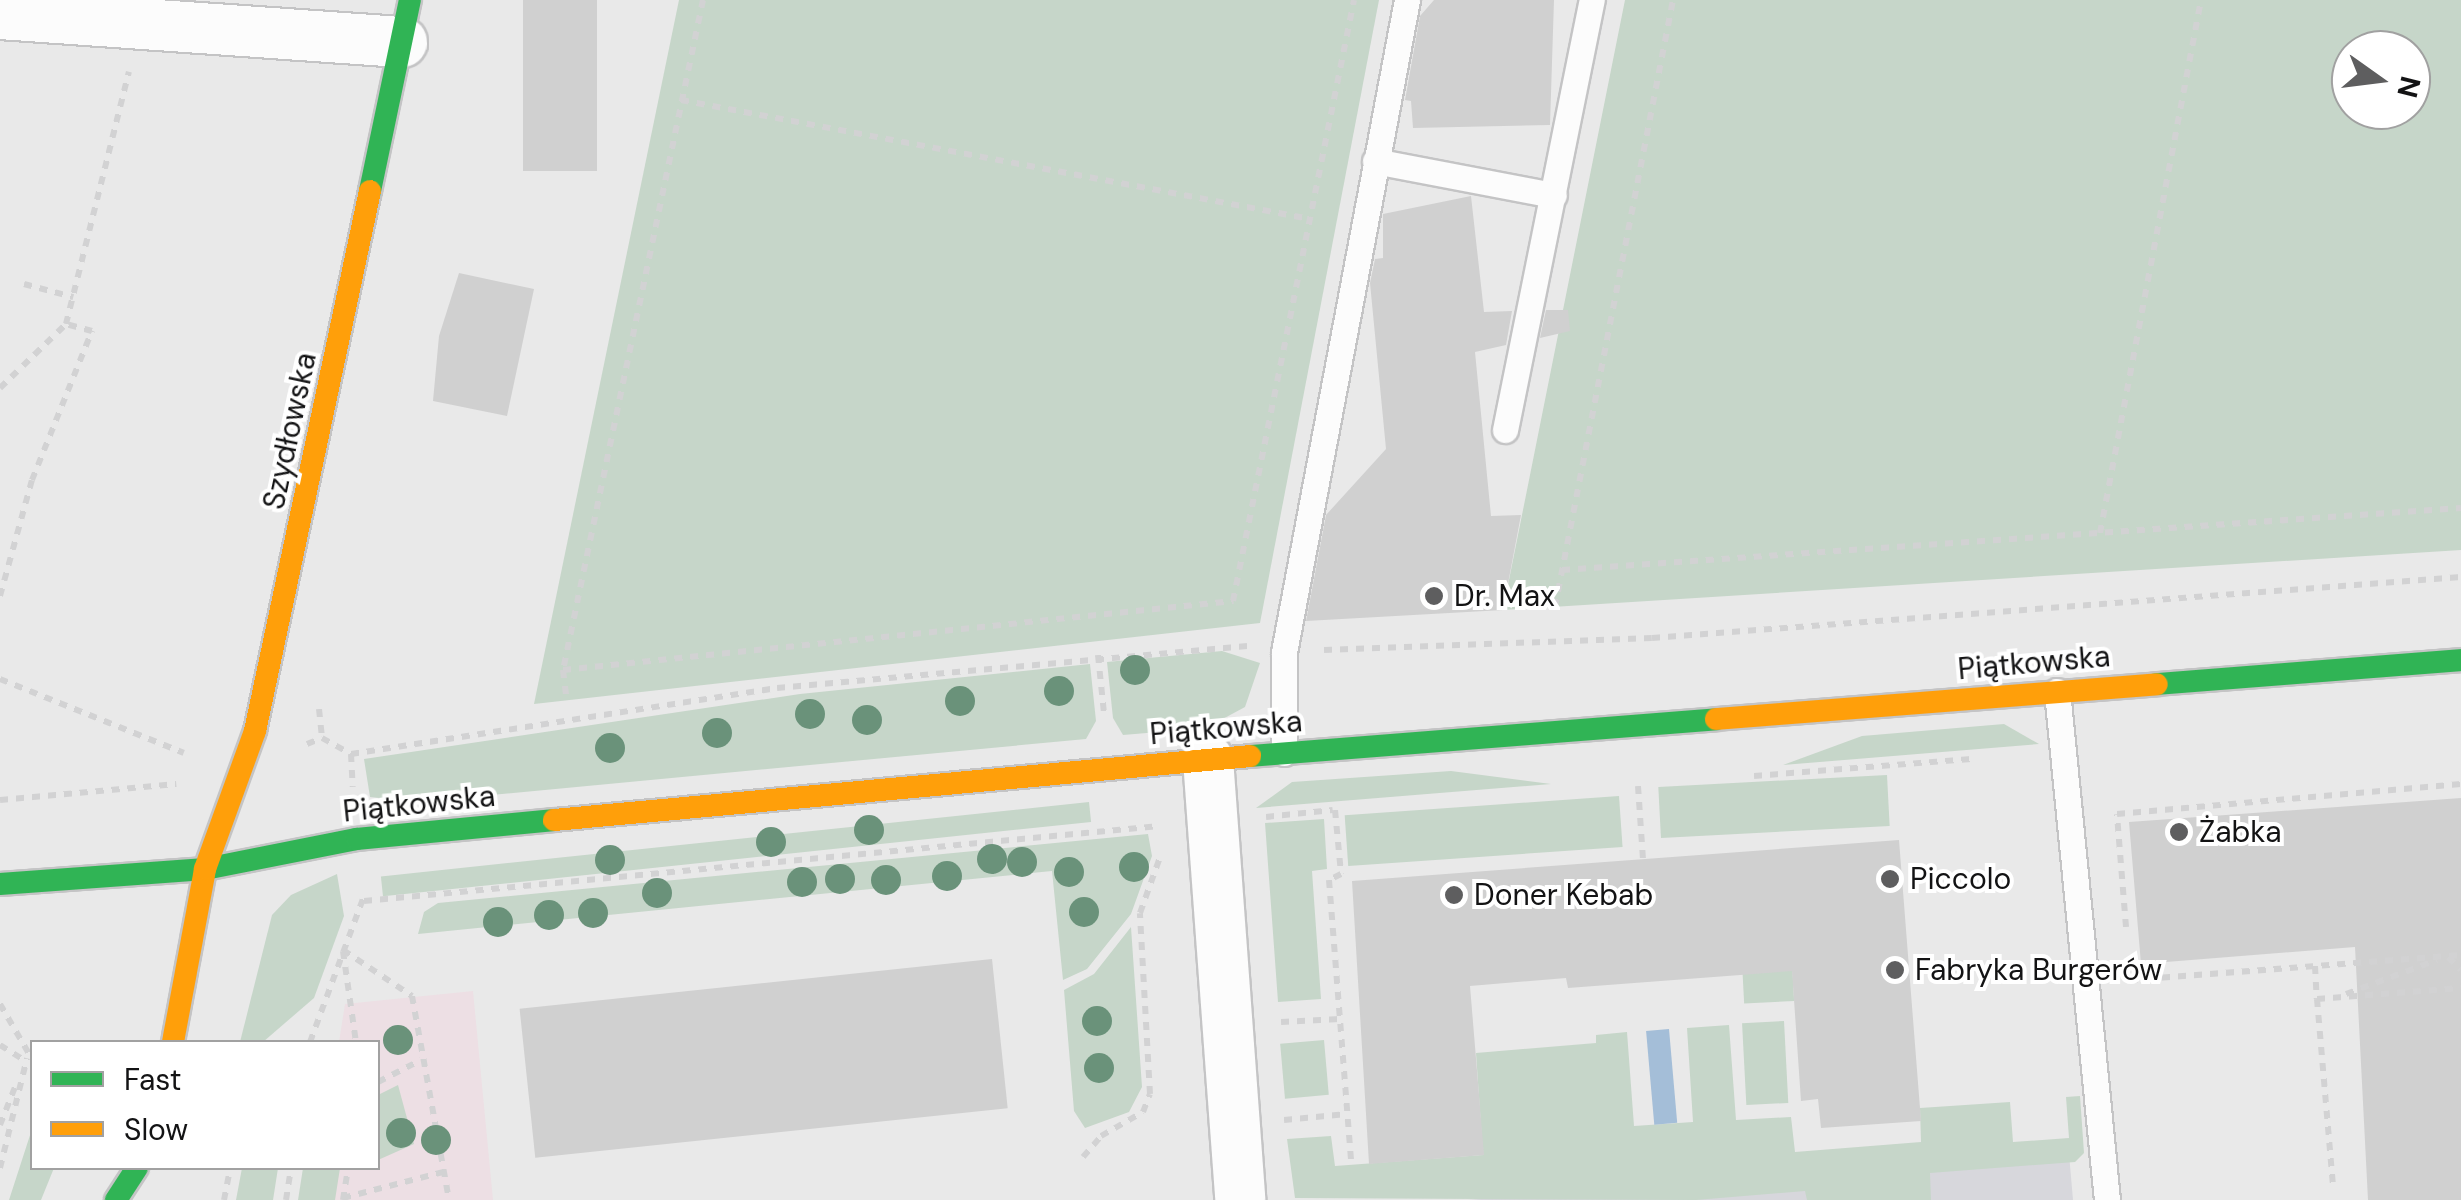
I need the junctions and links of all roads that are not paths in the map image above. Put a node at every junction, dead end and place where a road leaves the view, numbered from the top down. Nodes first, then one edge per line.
1 (1406, 0) edge
2 (1592, 0) edge
3 (144, 11) edge
4 (0, 14) edge
5 (406, 21) edge
6 (1375, 161) junction
7 (1554, 195) junction
8 (1506, 430) dead end
9 (2461, 660) edge
10 (2057, 691) junction
11 (1284, 753) junction
12 (1208, 759) junction
13 (205, 868) junction
14 (0, 884) edge
15 (174, 1040) edge
16 (148, 1173) edge
17 (116, 1200) edge
18 (1240, 1200) edge
19 (2107, 1200) edge

1 - 6 lane
2 - 7 lane
3 - 4 street
3 - 5 street
5 - 13 street, Szydłowska
6 - 7 lane
6 - 11 lane
7 - 8 lane
9 - 10 street, Piątkowska
10 - 11 street, Piątkowska
10 - 19 lane
11 - 12 street, Piątkowska
12 - 13 street, Piątkowska
12 - 18 street
13 - 14 street, Piątkowska
13 - 15 street, Szydłowska
16 - 17 street

